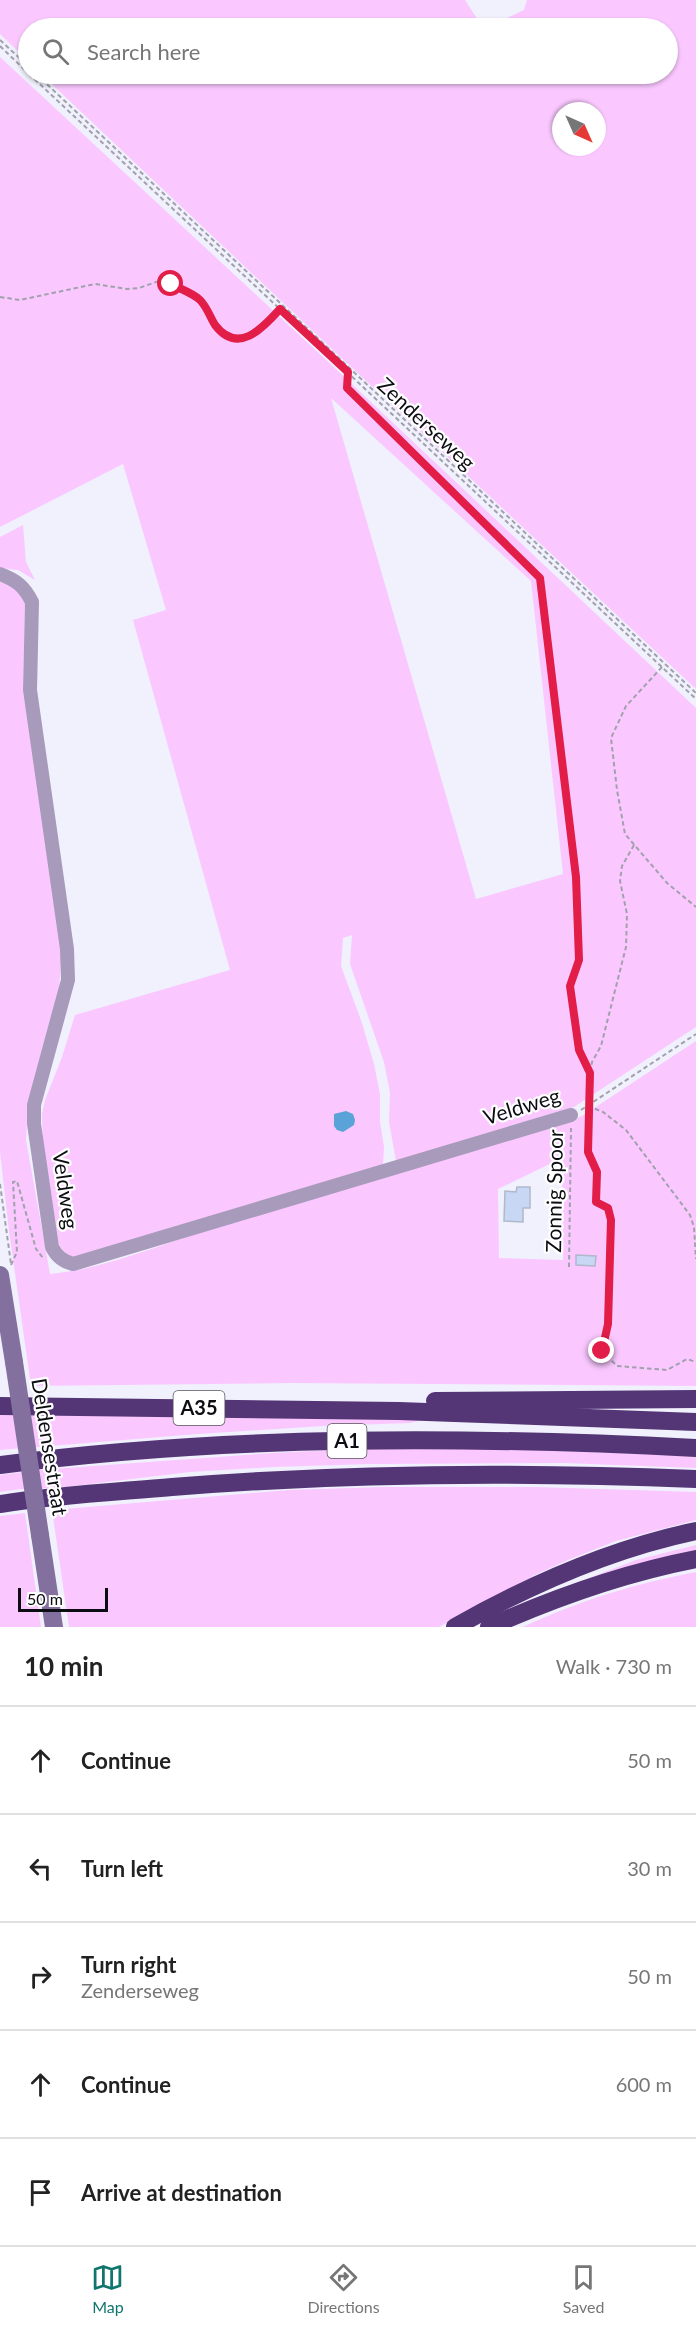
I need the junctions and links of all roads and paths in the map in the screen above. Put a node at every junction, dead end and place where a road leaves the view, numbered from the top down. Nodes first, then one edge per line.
1 (0, 40) edge
2 (0, 46) edge
3 (18, 57) edge
4 (18, 63) edge
5 (41, 84) edge
6 (47, 84) edge
7 (0, 297) edge
8 (284, 306) junction
9 (280, 309) junction
10 (349, 370) junction
11 (0, 574) edge
12 (664, 666) junction
13 (696, 693) edge
14 (696, 699) edge
15 (634, 845) junction
16 (696, 908) edge
17 (696, 1034) edge
18 (590, 1073) junction
19 (588, 1106) junction
20 (571, 1115) junction
21 (56, 1255) junction
22 (696, 1259) edge
23 (569, 1267) dead end
24 (5, 1270) edge
25 (696, 1362) edge
26 (696, 1399) edge
27 (0, 1406) edge
28 (399, 1411) junction
29 (696, 1422) edge
30 (696, 1448) edge
31 (0, 1466) edge
32 (696, 1479) edge
33 (0, 1504) edge
34 (696, 1531) edge
35 (696, 1560) edge
36 (54, 1627) edge
37 (455, 1627) edge
38 (489, 1627) edge

1 - 3 path
2 - 4 path, Zenderseweg
5 - 9 path, Zenderseweg
6 - 8 path, Zenderseweg
7 - 9 path
8 - 9 path
8 - 10 path, Zenderseweg
9 - 10 path, Zenderseweg
10 - 12 path, Zenderseweg
10 - 18 path
11 - 21 street, Veldweg
12 - 13 path, Zenderseweg
12 - 14 path, Zenderseweg
12 - 15 path
15 - 16 path
15 - 18 path
17 - 19 path, Veldweg
18 - 19 path
19 - 20 path, Veldweg
19 - 22 path
19 - 25 path
20 - 21 street, Veldweg
20 - 23 path, Zonnig Spoor
21 - 24 path
24 - 36 street, Deldensestraat, bridge
26 - 28 highway, A35
27 - 28 highway, A35
28 - 29 highway, A35
30 - 31 highway, A1
32 - 33 highway, A1
34 - 37 highway
35 - 38 highway

